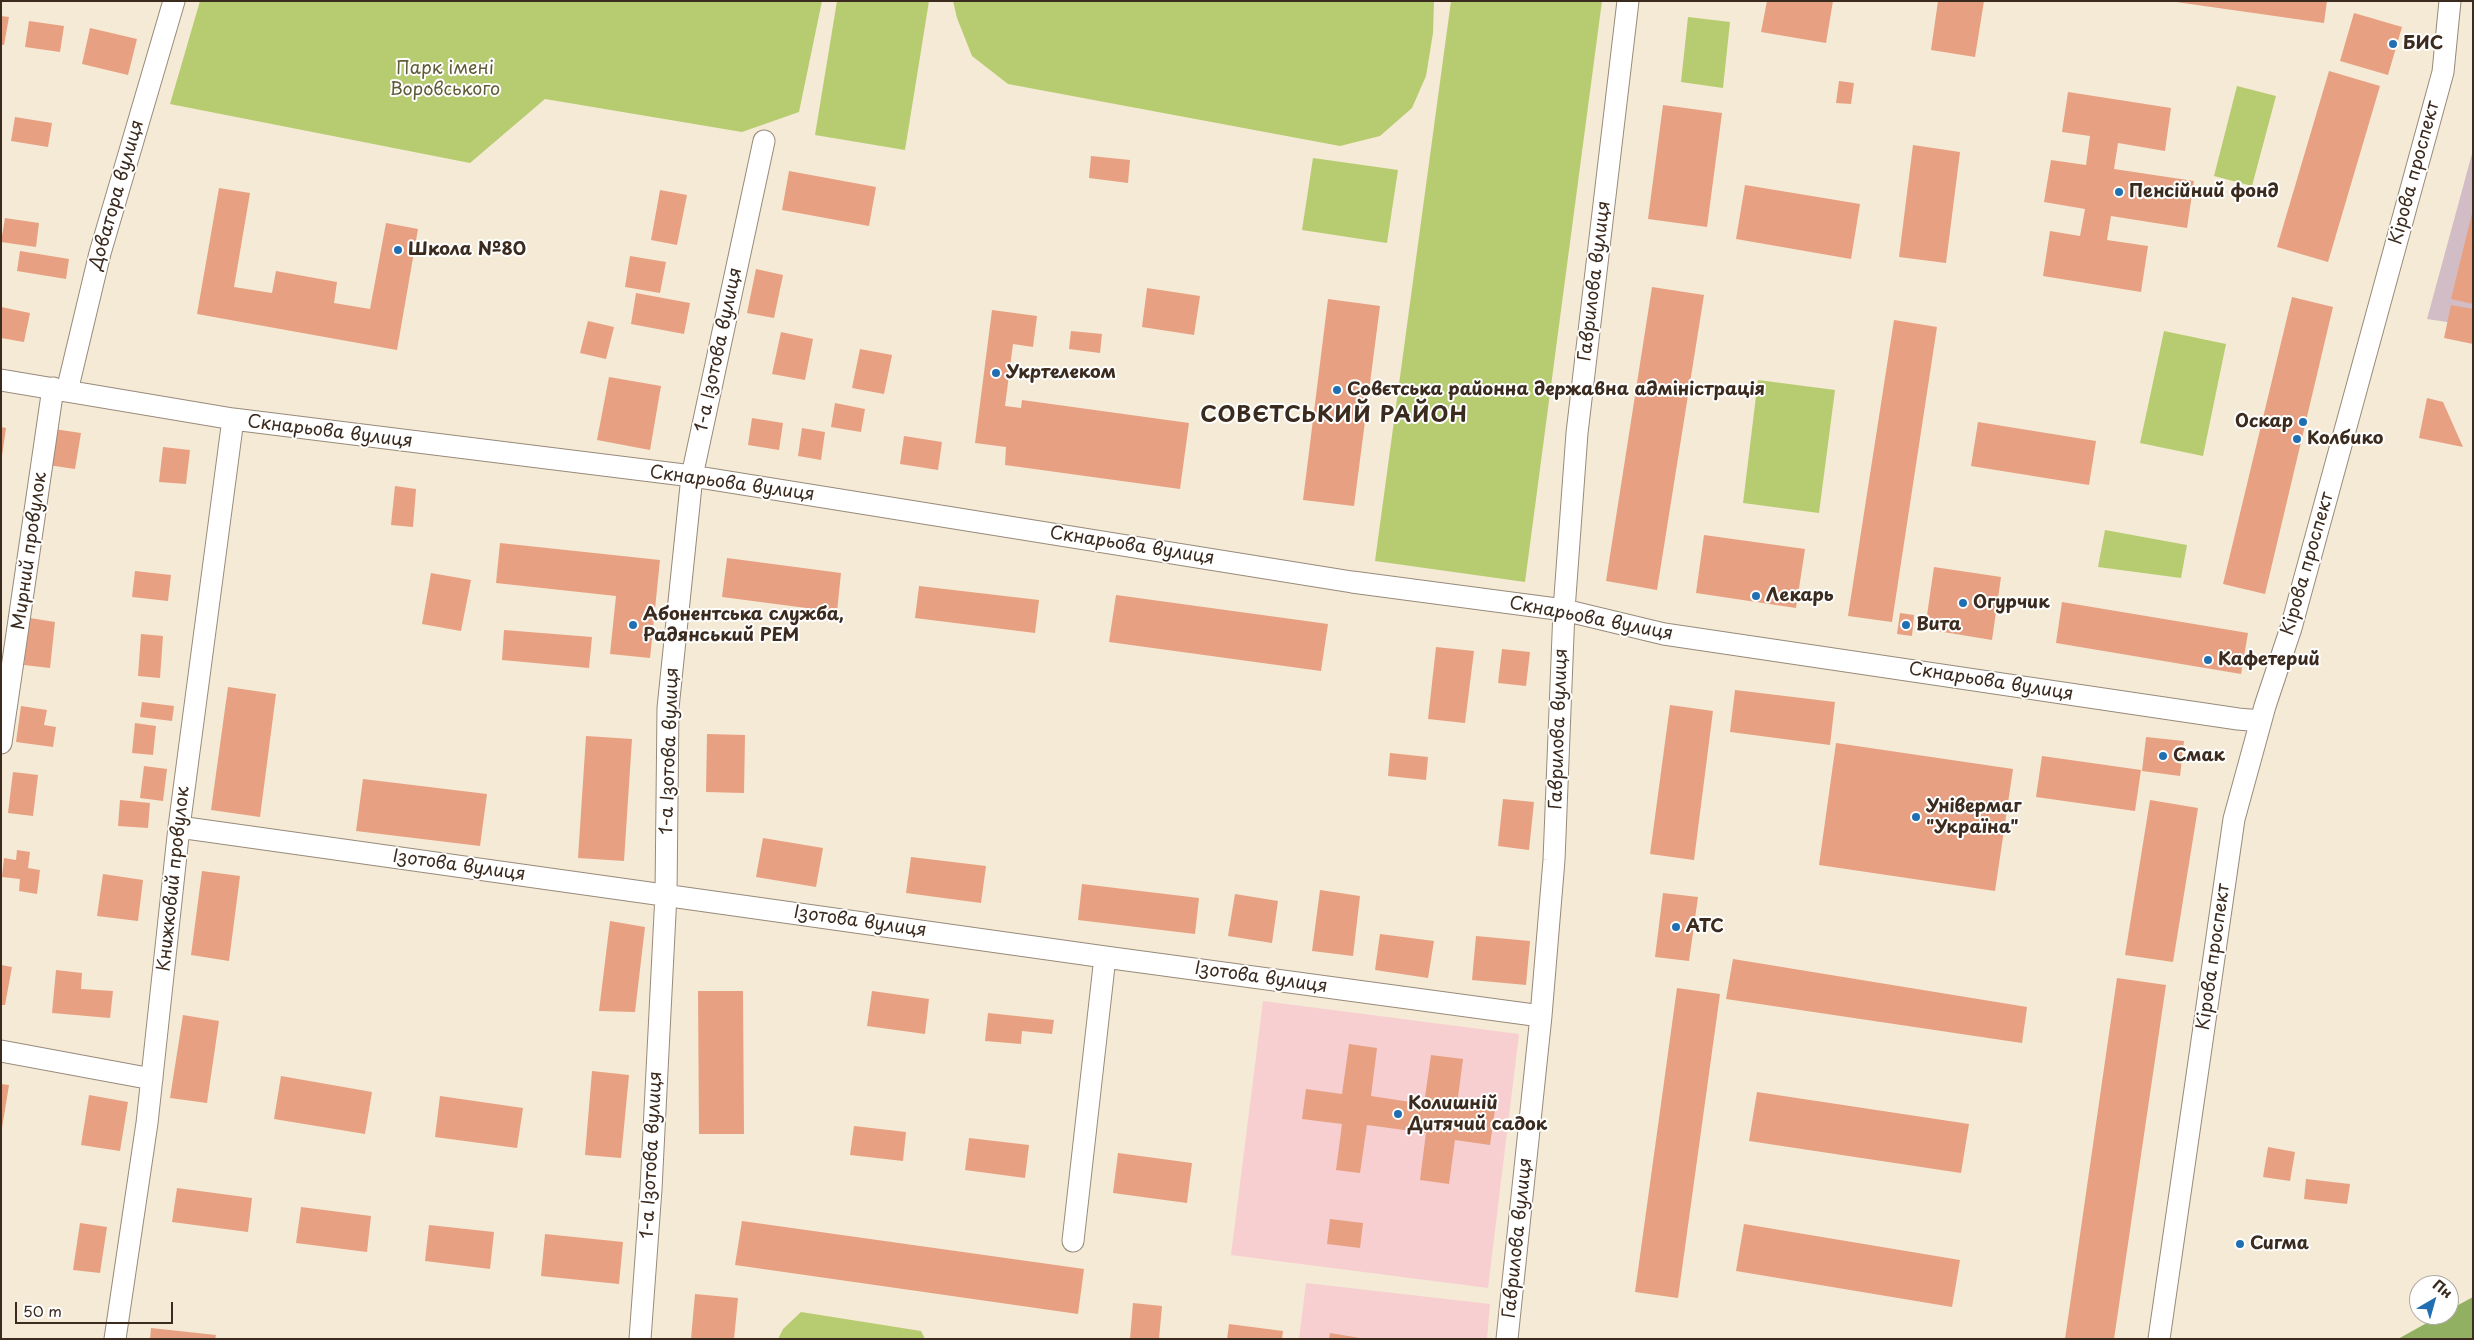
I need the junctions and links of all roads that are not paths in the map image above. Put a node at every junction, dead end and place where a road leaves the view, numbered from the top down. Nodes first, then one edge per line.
1 (174, 1) edge
2 (1628, 1) edge
3 (2450, 1) edge
4 (764, 140) dead end
5 (1, 380) edge
6 (60, 390) junction
7 (233, 420) junction
8 (692, 476) junction
9 (1564, 610) junction
10 (2260, 721) junction
11 (1, 743) edge
12 (179, 827) junction
13 (666, 894) junction
14 (1105, 957) junction
15 (1541, 1016) junction
16 (1, 1051) edge
17 (152, 1078) junction
18 (1072, 1241) dead end
19 (115, 1339) edge
20 (640, 1339) edge
21 (1507, 1339) edge
22 (2159, 1339) edge

1 - 6 street, Доватора вулиця
2 - 9 street, Гаврилова вулиця
3 - 10 street, Кірова проспект
4 - 8 street, 1-а Ізотова вулиця
5 - 6 street, Скнарьова вулиця
6 - 7 street, Скнарьова вулиця
6 - 11 street, Мирний провулок
7 - 8 street, Скнарьова вулиця
7 - 12 street, Книжковий провулок
8 - 9 street, Скнарьова вулиця
8 - 13 street, 1-а Ізотова вулиця
9 - 10 street, Скнарьова вулиця
9 - 15 street, Гаврилова вулиця
10 - 22 street, Кірова проспект
12 - 13 street, Ізотова вулиця
12 - 17 street, Книжковий провулок
13 - 14 street, Ізотова вулиця
13 - 20 street, 1-а Ізотова вулиця
14 - 15 street, Ізотова вулиця
14 - 18 street
15 - 21 street, Гаврилова вулиця
16 - 17 street
17 - 19 street, Книжковий провулок

